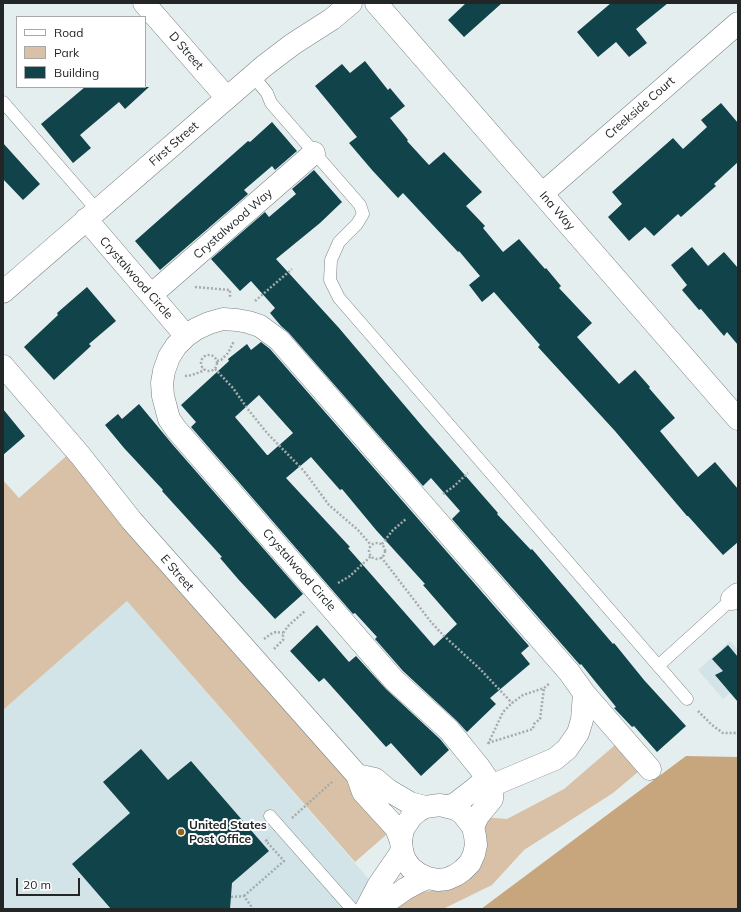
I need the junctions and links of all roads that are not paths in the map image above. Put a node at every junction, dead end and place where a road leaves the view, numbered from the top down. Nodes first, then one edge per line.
1 (144, 3) edge
2 (351, 3) edge
3 (376, 3) edge
4 (738, 23) edge
5 (253, 76) junction
6 (226, 98) junction
7 (3, 102) edge
8 (314, 153) junction
9 (542, 194) junction
10 (91, 214) junction
11 (3, 292) edge
12 (151, 295) junction
13 (186, 336) junction
14 (3, 366) edge
15 (738, 419) edge
16 (735, 596) edge
17 (658, 666) junction
18 (584, 693) junction
19 (687, 699) dead end
20 (650, 769) dead end
21 (357, 775) junction
22 (493, 785) junction
23 (448, 806) junction
24 (425, 807) junction
25 (270, 816) dead end
26 (473, 827) junction
27 (401, 846) junction
28 (428, 878) junction
29 (352, 909) edge
30 (366, 909) edge
31 (377, 909) edge

1 - 6 street, D Street
2 - 5 street, First Street
3 - 9 street, Ina Way
4 - 9 street, Creekside Court
5 - 6 street, First Street
5 - 8 lane
6 - 10 street, First Street
7 - 10 lane
8 - 12 street, Crystalwood Way
8 - 17 lane
9 - 15 street, Ina Way
10 - 11 street, First Street
10 - 12 street, Crystalwood Circle
12 - 13 street, Crystalwood Circle
13 - 18 street, Crystalwood Circle
13 - 22 street, Crystalwood Circle
14 - 21 street, E Street
16 - 17 lane
17 - 19 lane
18 - 20 street, Crystalwood Circle
18 - 22 street
21 - 24 street
21 - 27 street, E Street
22 - 23 street
22 - 26 street
23 - 24 street
23 - 26 street
24 - 27 street
25 - 29 lane
26 - 28 street
27 - 28 street
27 - 30 street
28 - 31 street

